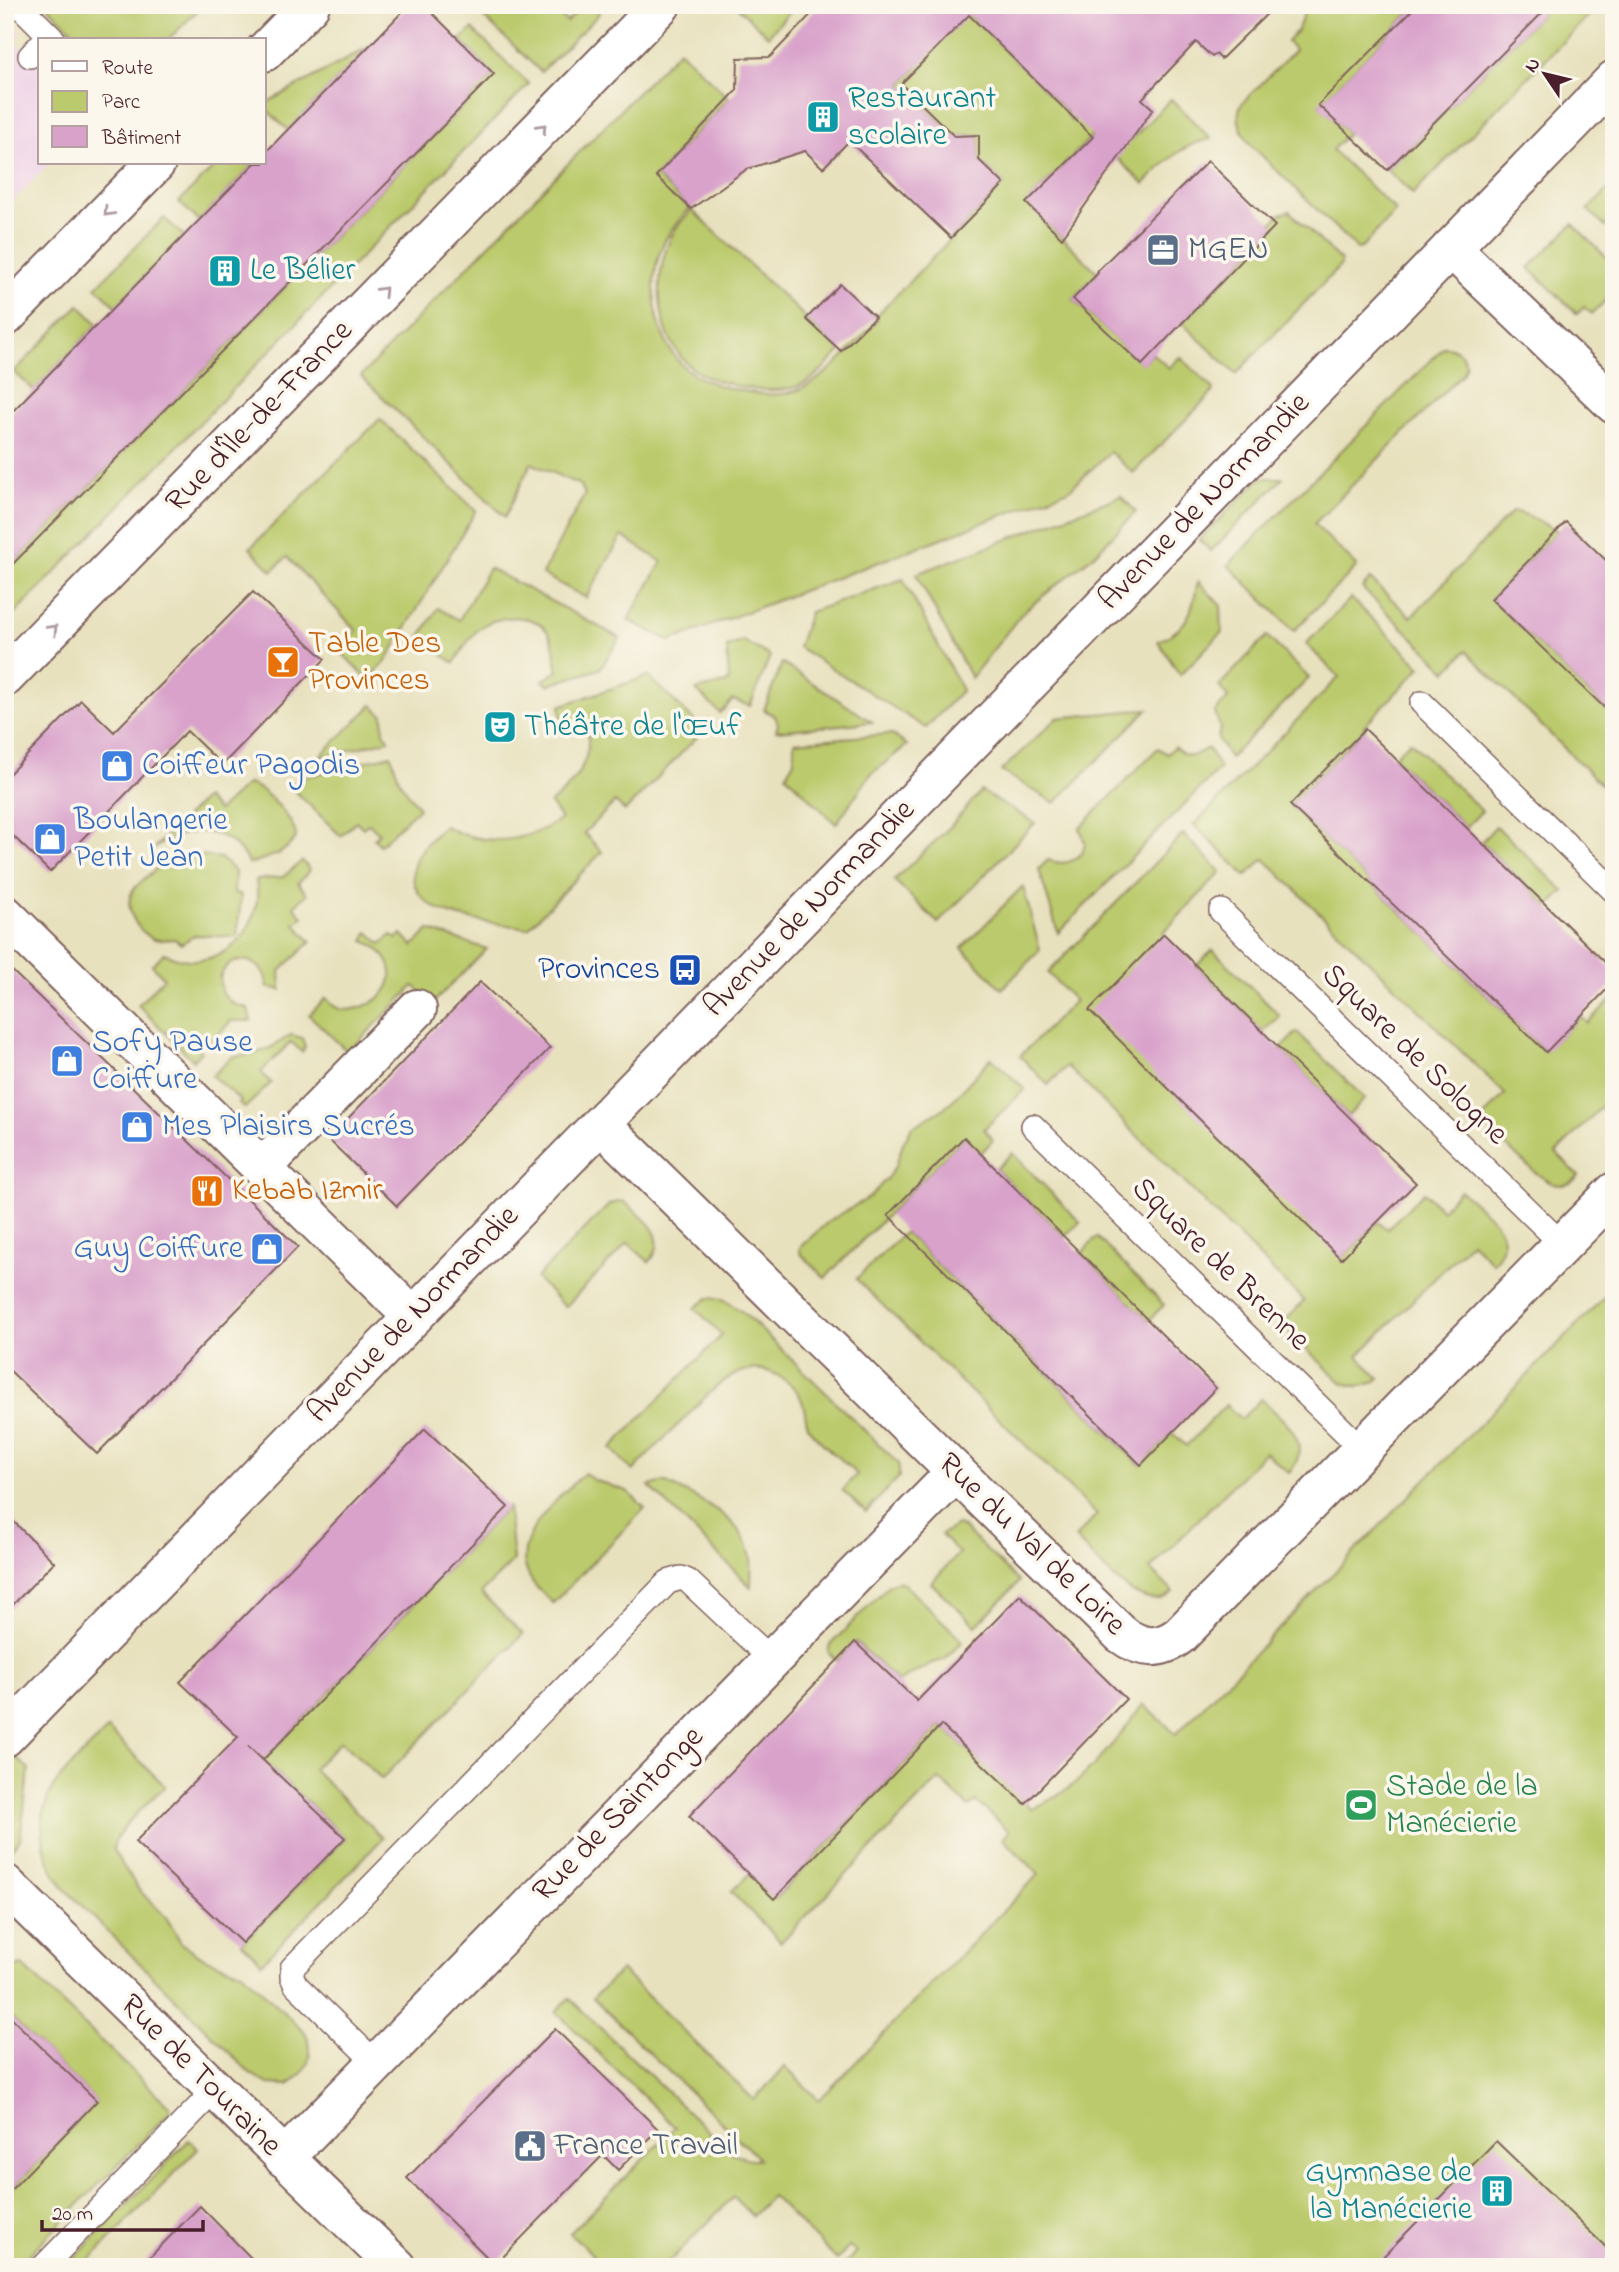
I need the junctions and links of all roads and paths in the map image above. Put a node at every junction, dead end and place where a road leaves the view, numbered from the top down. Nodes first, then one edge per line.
1 (19, 5) edge
2 (310, 5) edge
3 (658, 7) edge
4 (40, 38) edge
5 (266, 50) edge
6 (1614, 80) edge
7 (155, 164) edge
8 (1451, 248) junction
9 (5, 317) edge
10 (1614, 404) edge
11 (5, 677) edge
12 (1422, 703) dead end
13 (1614, 891) edge
14 (1221, 911) dead end
15 (5, 915) edge
16 (417, 1009) dead end
17 (601, 1124) junction
18 (1033, 1126) dead end
19 (262, 1168) junction
20 (1614, 1192) edge
21 (1562, 1244) junction
22 (413, 1317) junction
23 (1362, 1449) junction
24 (956, 1472) junction
25 (772, 1660) junction
26 (5, 1737) edge
27 (11, 1902) edge
28 (376, 2063) junction
29 (215, 2090) junction
30 (284, 2158) junction
31 (391, 2265) edge
32 (43, 2267) edge

1 - 4 lane
2 - 5 street
11 -> 3 street, Rue d'Île-de-France
6 - 8 street, Avenue de Normandie
7 -> 9 street
8 - 10 street
8 - 17 street, Avenue de Normandie
12 - 13 lane
14 - 21 lane, Square de Sologne
15 - 19 street
16 - 19 street
17 - 22 street, Avenue de Normandie
17 - 24 street, Rue du Val de Loire
18 - 23 lane, Square de Brenne
19 - 22 street
20 - 21 street, Rue du Val de Loire
21 - 23 street, Rue du Val de Loire
22 - 26 street, Avenue de Normandie
23 - 24 street, Rue du Val de Loire
24 - 25 street, Rue de Saintonge
25 - 28 street, Rue de Saintonge
25 - 28 lane
27 - 29 street, Rue de Touraine
28 - 30 street, Rue de Saintonge
29 - 30 street, Rue de Touraine
29 - 32 lane
30 - 31 street, Rue de Touraine

